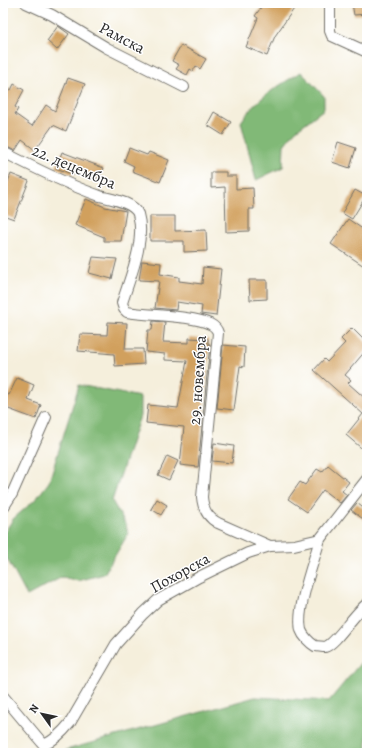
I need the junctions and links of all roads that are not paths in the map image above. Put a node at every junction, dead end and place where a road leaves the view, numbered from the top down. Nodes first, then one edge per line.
1 (26, 3) edge
2 (330, 3) edge
3 (367, 52) edge
4 (184, 87) dead end
5 (3, 152) edge
6 (134, 209) joint
7 (46, 417) dead end
8 (367, 479) edge
9 (3, 508) edge
10 (320, 539) junction
11 (270, 546) junction
12 (367, 604) edge
13 (3, 696) edge
14 (44, 749) edge

1 - 4 street, Рамска
2 - 3 street
5 - 6 street, 22. децембра
6 - 11 street, 29. новембра
7 - 9 street
8 - 10 street
10 - 11 street, Похорска
10 - 12 street
11 - 14 street, Похорска
13 - 14 street

